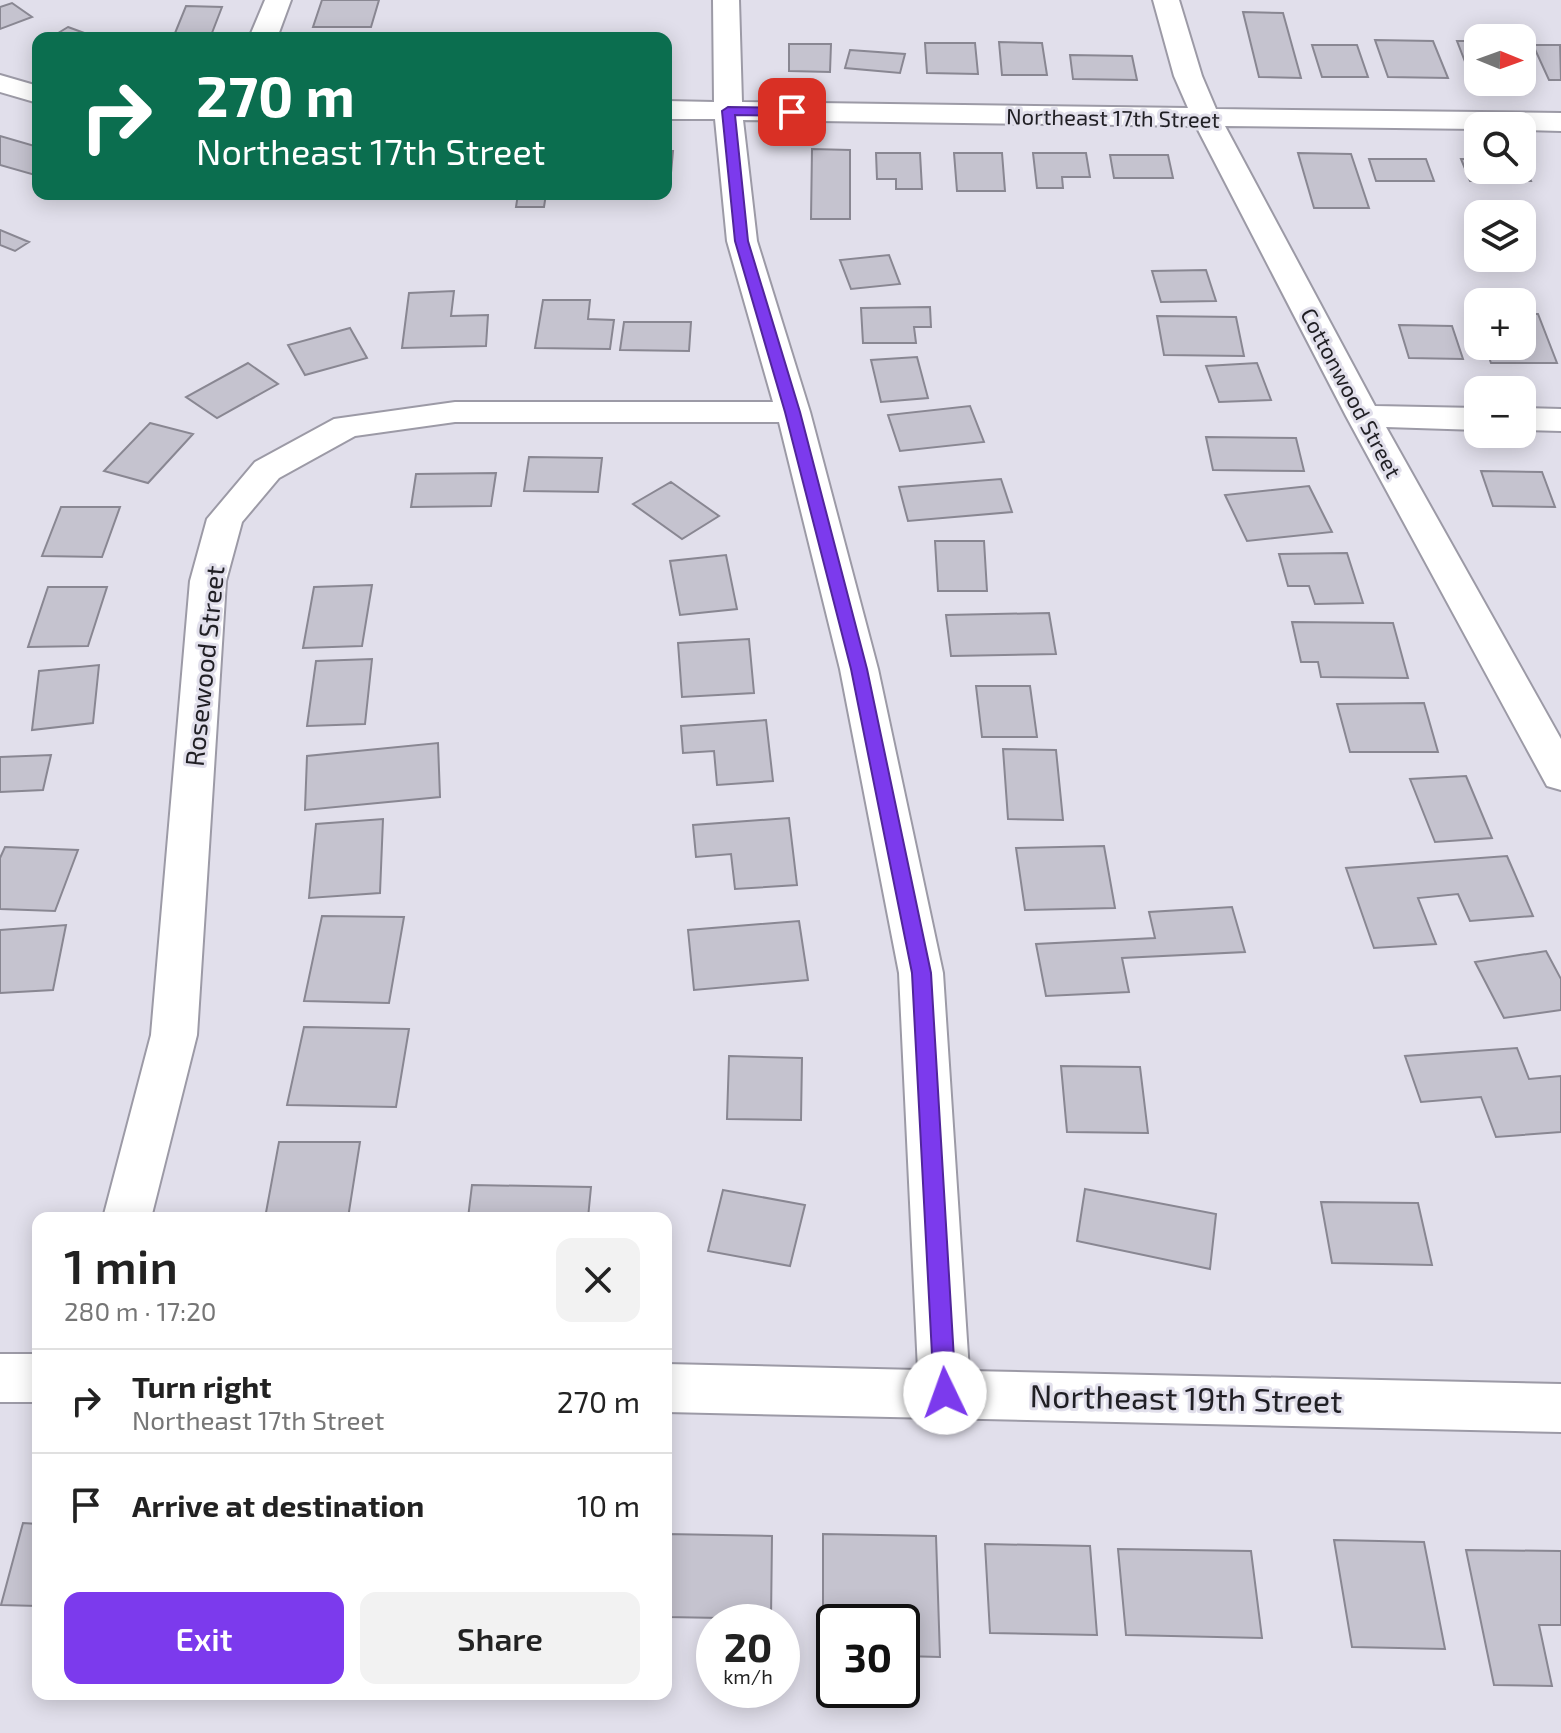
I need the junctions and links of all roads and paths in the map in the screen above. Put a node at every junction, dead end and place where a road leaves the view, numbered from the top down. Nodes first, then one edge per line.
1 (278, 0) edge
2 (726, 0) edge
3 (1166, 0) edge
4 (265, 32) edge
5 (0, 83) edge
6 (32, 93) edge
7 (32, 107) edge
8 (672, 110) edge
9 (0, 111) edge
10 (728, 111) junction
11 (1207, 120) junction
12 (1561, 122) edge
13 (793, 412) junction
14 (1363, 416) junction
15 (1464, 419) edge
16 (1536, 419) edge
17 (1561, 420) edge
18 (1561, 775) edge
19 (129, 1212) edge
20 (0, 1378) edge
21 (32, 1378) edge
22 (672, 1388) edge
23 (945, 1393) junction
24 (1561, 1408) edge

1 - 4 street
2 - 10 street
3 - 11 street, Cottonwood Street
5 - 6 street
7 - 9 street
8 - 10 street, Northeast 17th Street
10 - 11 street, Northeast 17th Street
10 - 13 street
11 - 12 street, Northeast 17th Street
11 - 14 street, Cottonwood Street
13 - 19 street, Rosewood Street
13 - 23 street
14 - 15 street
14 - 18 street, Cottonwood Street
16 - 17 street
20 - 21 street
22 - 23 street, Northeast 19th Street
23 - 24 street, Northeast 19th Street

